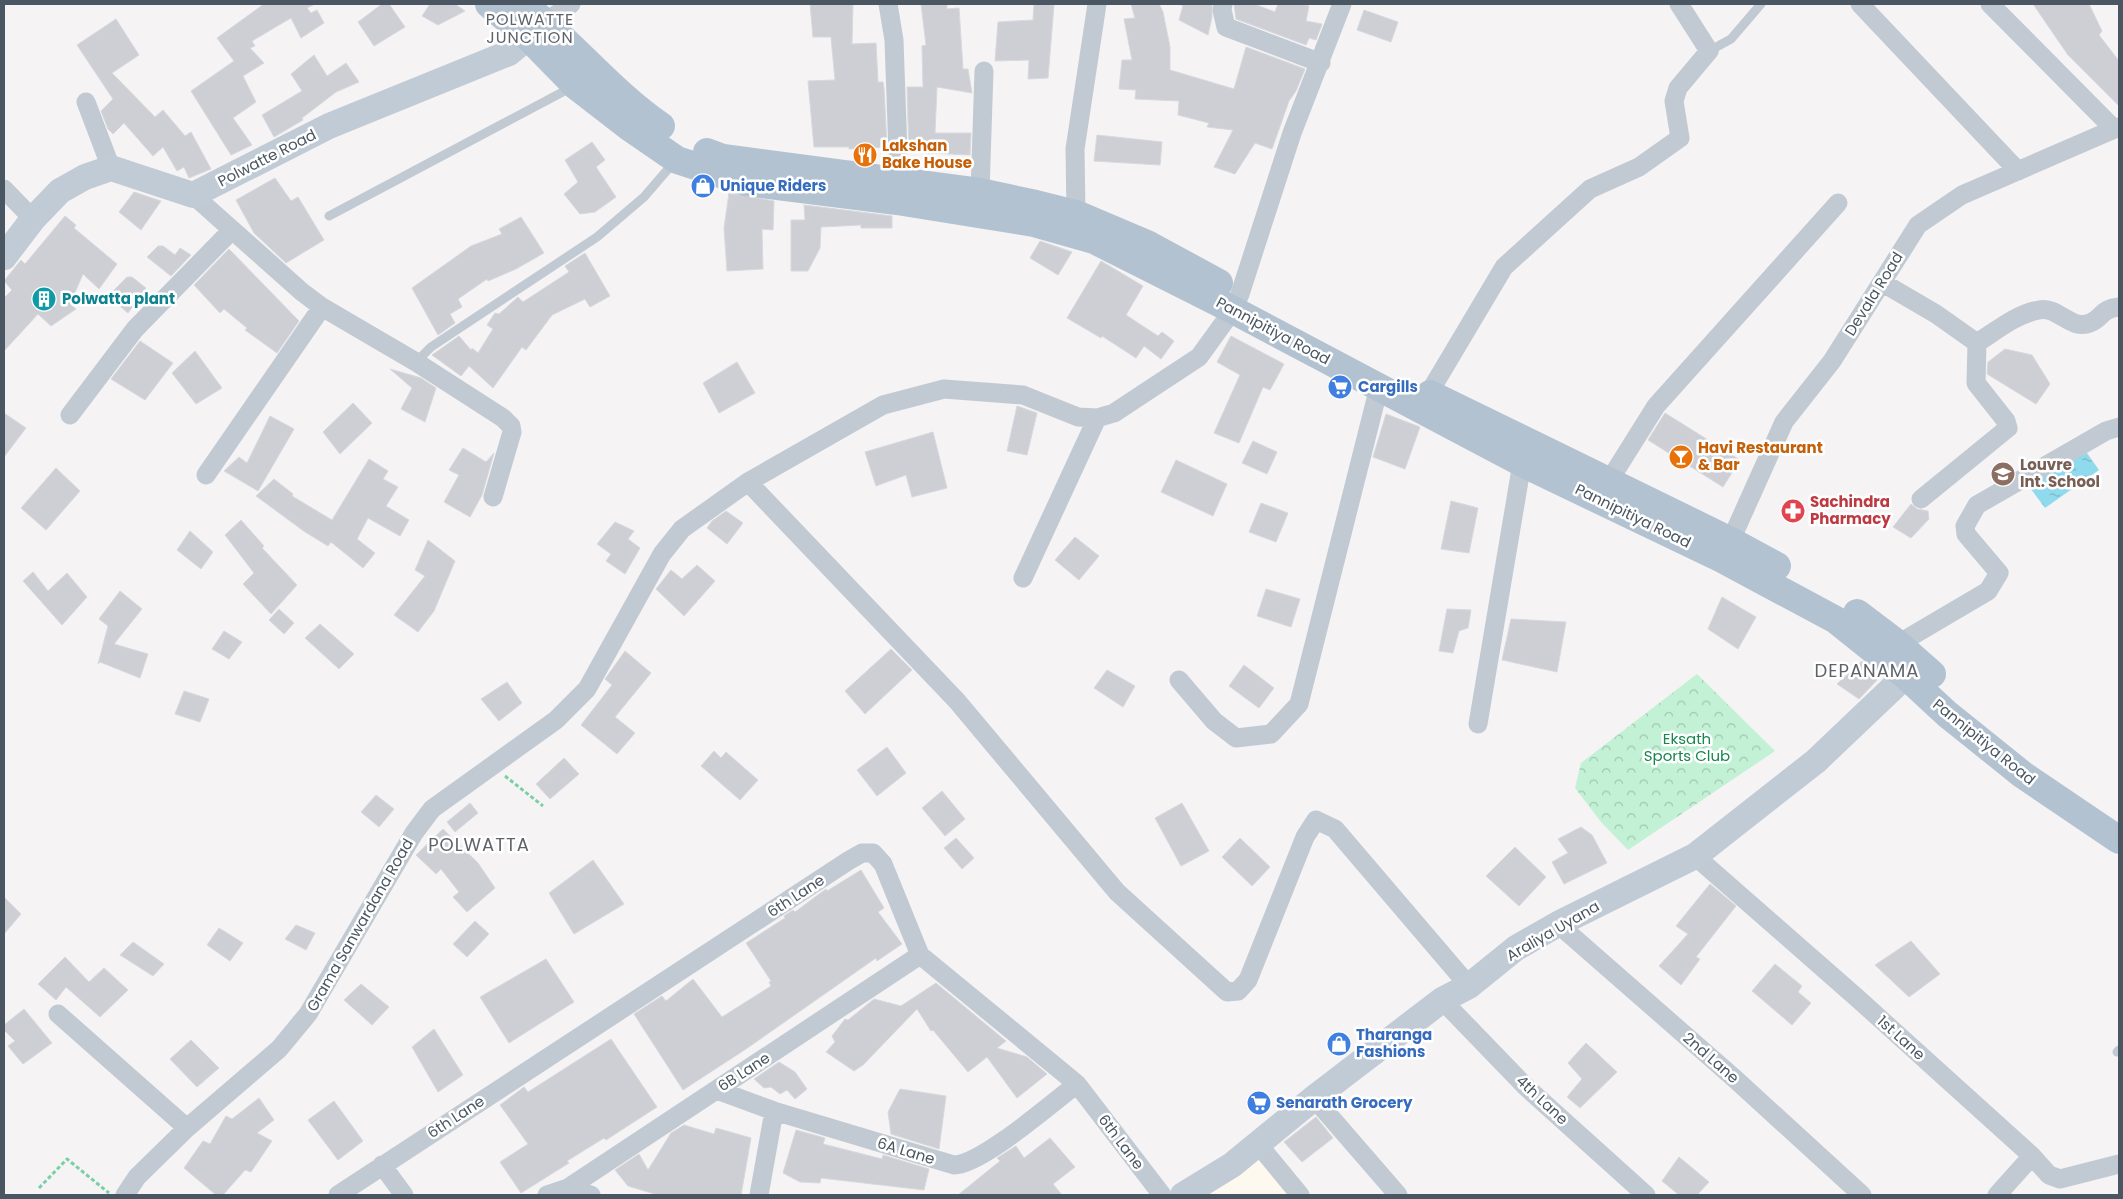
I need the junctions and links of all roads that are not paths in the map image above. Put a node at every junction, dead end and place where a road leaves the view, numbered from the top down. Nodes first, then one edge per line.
1 (488, 4) edge
2 (523, 4) edge
3 (571, 4) edge
4 (888, 4) edge
5 (1097, 4) edge
6 (1223, 4) edge
7 (1342, 4) edge
8 (1679, 4) edge
9 (1761, 4) edge
10 (1860, 4) edge
11 (1990, 4) edge
12 (537, 30) junction
13 (1709, 51) junction
14 (1321, 63) junction
15 (984, 71) dead end
16 (576, 86) junction
17 (86, 102) dead end
18 (2116, 128) edge
19 (677, 160) junction
20 (111, 168) junction
21 (2018, 171) junction
22 (899, 182) junction
23 (4, 190) edge
24 (980, 192) junction
25 (193, 195) junction
26 (1838, 203) dead end
27 (1076, 214) junction
28 (329, 216) dead end
29 (33, 219) junction
30 (232, 230) junction
31 (4, 257) edge
32 (1883, 282) junction
33 (1236, 302) junction
34 (322, 307) junction
35 (2119, 307) edge
36 (1977, 343) junction
37 (416, 362) junction
38 (1379, 387) junction
39 (1429, 393) junction
40 (70, 415) dead end
41 (1097, 418) junction
42 (2119, 427) edge
43 (1522, 462) junction
44 (206, 475) dead end
45 (1609, 481) junction
46 (748, 482) junction
47 (493, 497) dead end
48 (1920, 498) dead end
49 (1727, 550) junction
50 (1023, 578) dead end
51 (1898, 644) junction
52 (1913, 669) junction
53 (1179, 680) dead end
54 (1478, 724) dead end
55 (2119, 818) edge
56 (2119, 840) edge
57 (1695, 856) junction
58 (1558, 924) junction
59 (920, 955) junction
60 (1469, 986) junction
61 (1442, 1000) junction
62 (58, 1014) dead end
63 (1077, 1084) junction
64 (717, 1090) junction
65 (1314, 1098) junction
66 (774, 1112) junction
67 (187, 1128) junction
68 (1256, 1144) junction
69 (2032, 1156) junction
70 (2119, 1164) edge
71 (382, 1165) junction
72 (568, 1188) junction
73 (125, 1195) edge
74 (338, 1195) edge
75 (404, 1195) edge
76 (547, 1195) edge
77 (591, 1195) edge
78 (759, 1195) edge
79 (1162, 1195) edge
80 (1183, 1195) edge
81 (1300, 1195) edge
82 (1398, 1195) edge
83 (1646, 1195) edge
84 (1862, 1195) edge
85 (1997, 1195) edge

1 - 12 main road, Pannipitiya Road
2 - 12 main road, Pannipitiya Road
3 - 12 street
4 - 22 street
5 - 27 street
6 - 14 street
7 - 14 street, Grama Sanwardana Road
8 - 13 street
9 - 13 lane
10 - 21 street
11 - 18 street
12 - 16 main road, Pannipitiya Road
12 - 22 main road, Pannipitiya Road
12 - 25 street, Polwatte Road
13 - 39 street
14 - 33 street, Grama Sanwardana Road
15 - 24 street
16 - 19 main road, Pannipitiya Road
16 - 28 lane
17 - 20 street
18 - 21 street, Devala Road
19 - 33 main road, Pannipitiya Road
19 - 37 lane
20 - 25 street
20 - 29 street
21 - 32 street, Devala Road
22 - 24 main road, Pannipitiya Road
23 - 29 street
24 - 27 main road, Pannipitiya Road
25 - 30 street
26 - 45 street
27 - 33 main road, Pannipitiya Road
29 - 31 street
30 - 34 street
30 - 40 street
32 - 36 street
32 - 49 street, Devala Road
33 - 38 main road, Pannipitiya Road
33 - 39 main road, Pannipitiya Road
33 - 41 street, Grama Sanwardana Road
34 - 37 street
34 - 44 street
35 - 36 street
36 - 48 street
37 - 47 street
38 - 43 main road, Pannipitiya Road
38 - 53 street
39 - 45 main road, Pannipitiya Road
41 - 46 street, Grama Sanwardana Road
41 - 50 street
42 - 51 street
43 - 49 main road, Pannipitiya Road
43 - 54 street
45 - 49 main road, Pannipitiya Road
46 - 60 street
46 - 67 street, Grama Sanwardana Road
49 - 51 main road, Pannipitiya Road
49 - 52 main road, Pannipitiya Road
51 - 52 main road, Pannipitiya Road
52 - 55 main road, Pannipitiya Road
52 - 56 main road, Pannipitiya Road
52 - 57 street, Araliya Uyana
57 - 58 street, Araliya Uyana
57 - 69 street, 1st Lane
58 - 60 street, Araliya Uyana
58 - 84 street, 2nd Lane
59 - 63 street, 6th Lane
59 - 64 street, 6B Lane
59 - 71 street, 6th Lane
60 - 61 street, Araliya Uyana
61 - 65 street, Araliya Uyana
61 - 83 street, 4th Lane
62 - 67 street
63 - 66 street, 6A Lane
63 - 79 street, 6th Lane
64 - 66 street, 6A Lane
64 - 72 street, 6B Lane
65 - 68 street, Araliya Uyana
65 - 82 street
66 - 78 street
67 - 73 street, Grama Sanwardana Road
68 - 80 street, Araliya Uyana
68 - 81 street
69 - 70 street, 1st Lane
69 - 85 street
71 - 74 street, 6th Lane
71 - 75 street
72 - 76 street, 6B Lane
72 - 77 street

